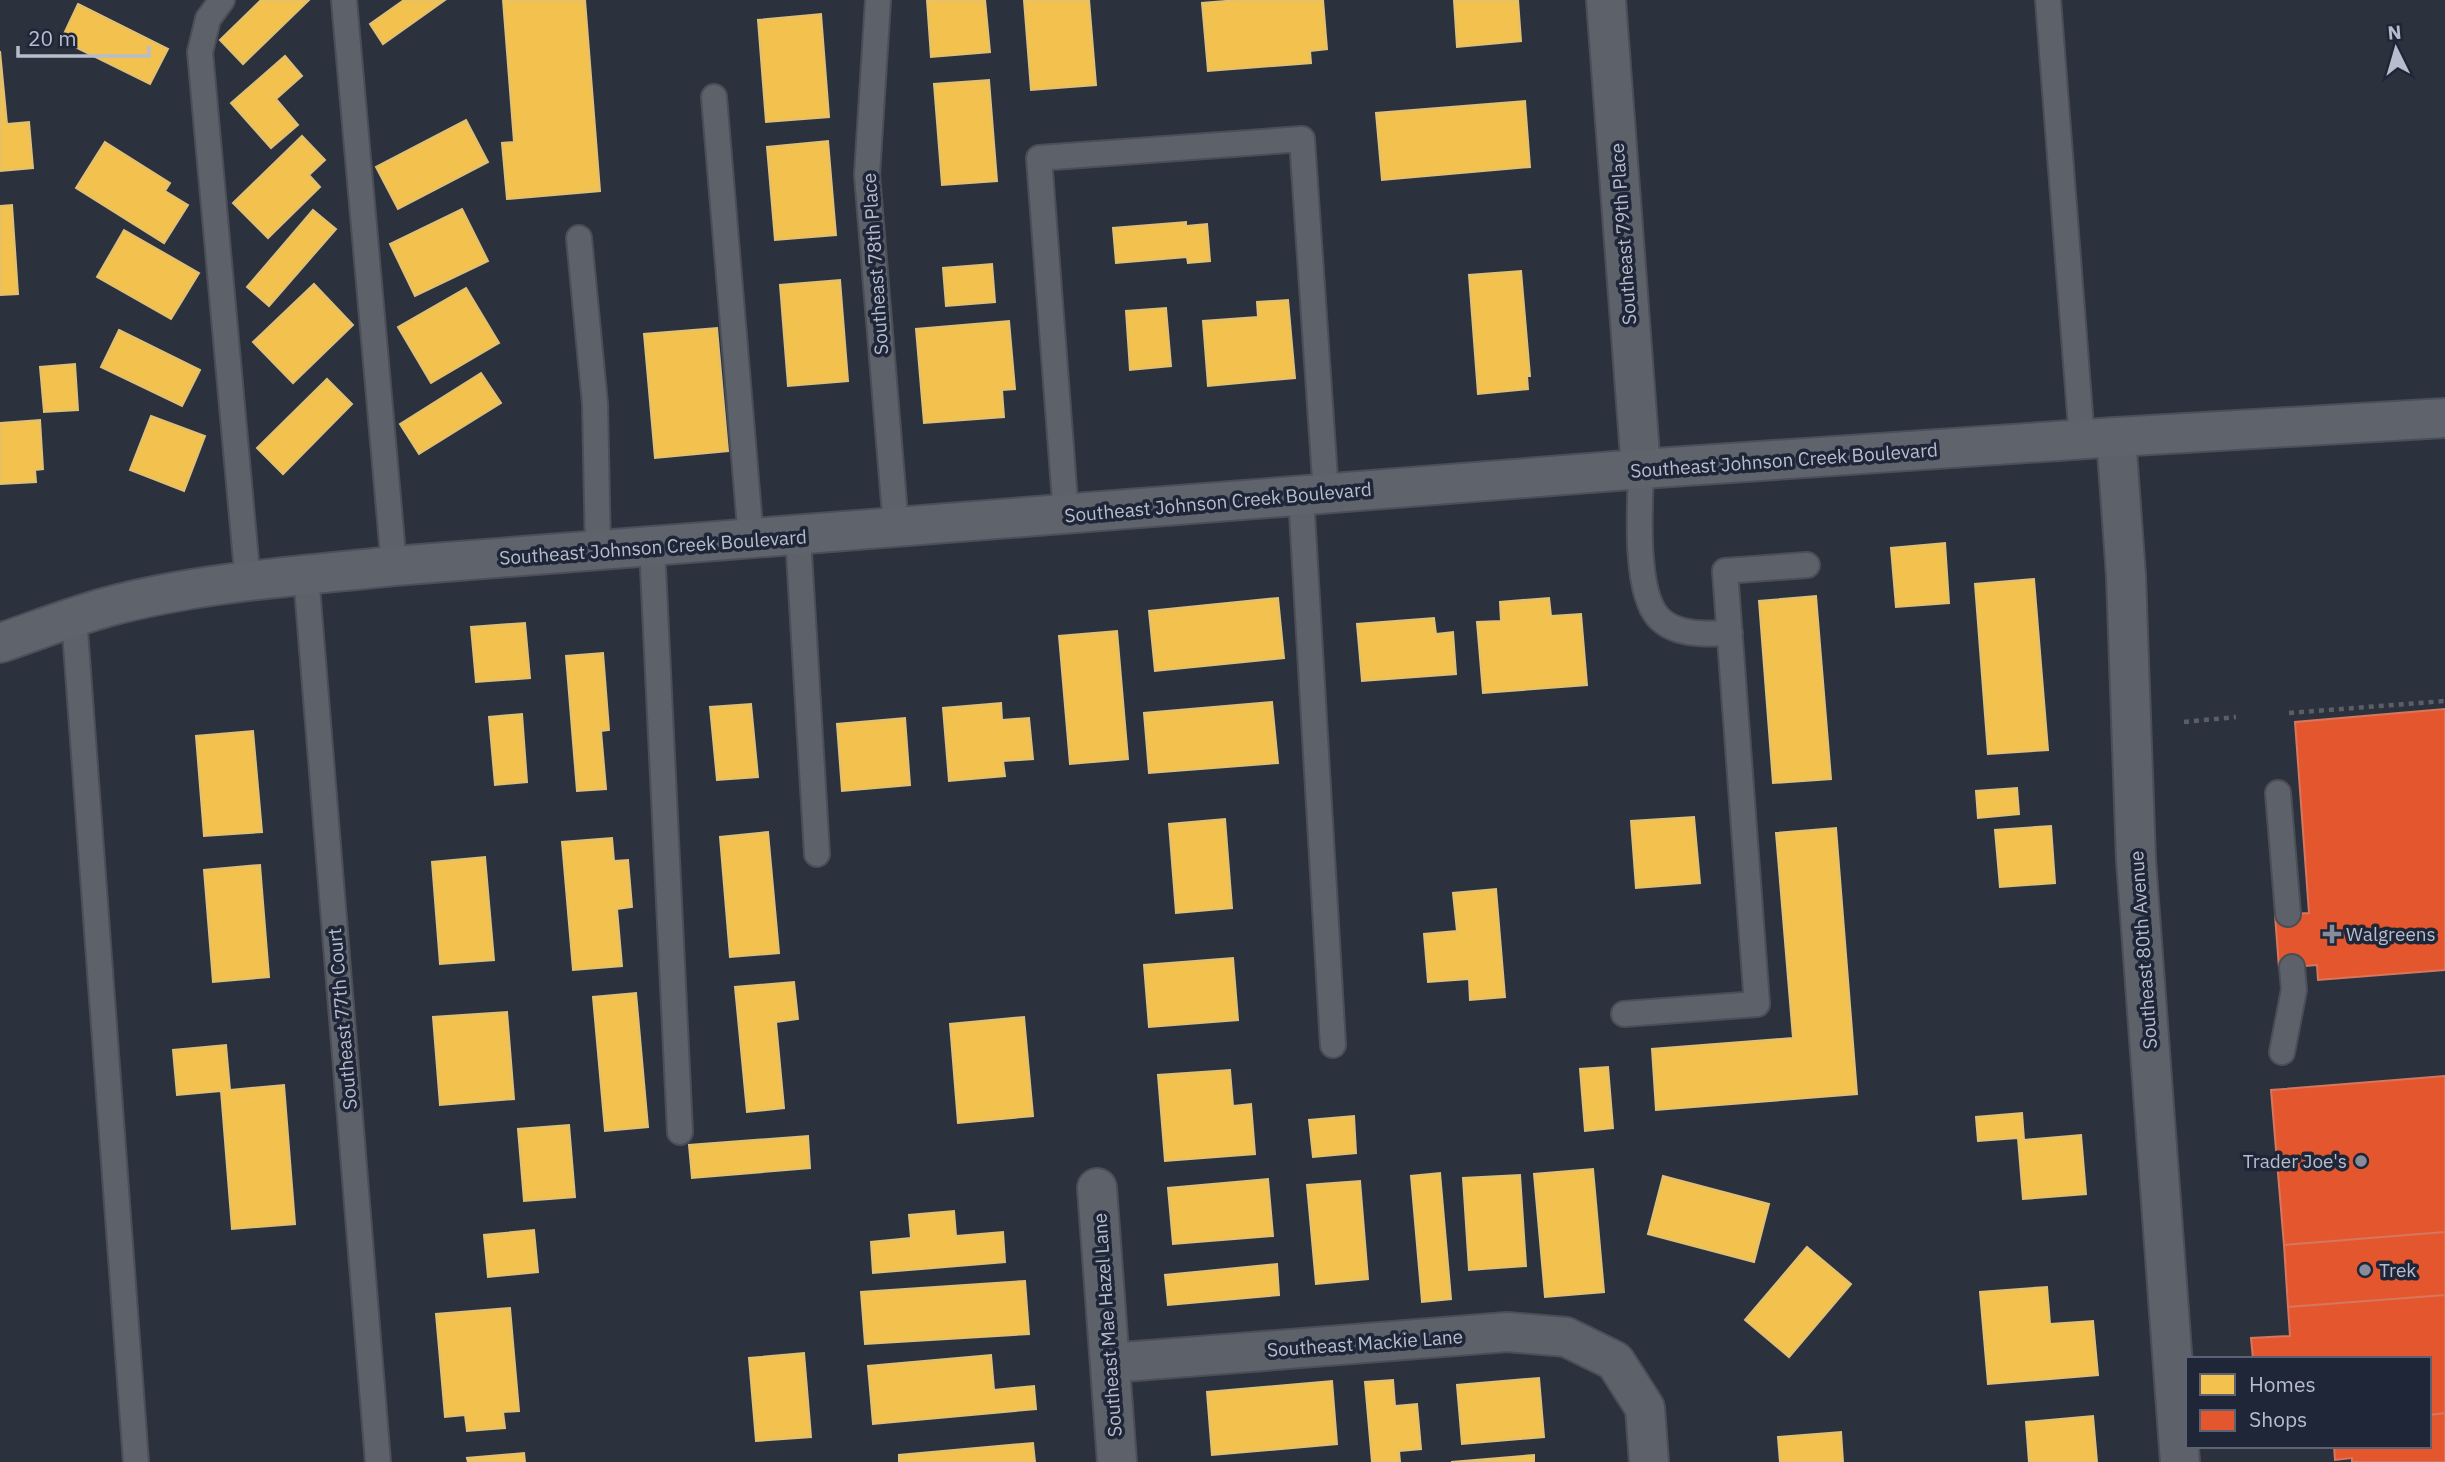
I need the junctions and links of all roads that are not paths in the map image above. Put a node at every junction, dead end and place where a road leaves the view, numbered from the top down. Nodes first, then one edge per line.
1 (222, 0) edge
2 (344, 0) edge
3 (878, 0) edge
4 (1606, 0) edge
5 (2048, 0) edge
6 (714, 97) dead end
7 (579, 238) dead end
8 (2445, 418) edge
9 (2099, 438) junction
10 (1641, 469) junction
11 (1314, 495) junction
12 (1066, 514) junction
13 (897, 527) junction
14 (798, 536) junction
15 (751, 539) junction
16 (652, 547) junction
17 (598, 552) junction
18 (1807, 565) dead end
19 (394, 566) junction
20 (306, 575) junction
21 (248, 583) junction
22 (74, 617) junction
23 (1730, 633) junction
24 (0, 643) edge
25 (2278, 793) dead end
26 (817, 854) dead end
27 (2288, 914) dead end
28 (2292, 967) dead end
29 (1624, 1014) dead end
30 (1333, 1045) dead end
31 (2282, 1052) dead end
32 (680, 1132) dead end
33 (1097, 1188) dead end
34 (1110, 1363) junction
35 (136, 1462) edge
36 (378, 1462) edge
37 (1117, 1462) edge
38 (1649, 1462) edge
39 (2180, 1462) edge

1 - 21 lane
2 - 19 lane
3 - 13 lane, Southeast 78th Place
4 - 10 street, Southeast 79th Place
5 - 9 lane
6 - 15 lane
7 - 17 lane
8 - 9 main road, Southeast Johnson Creek Boulevard
9 - 10 main road, Southeast Johnson Creek Boulevard
9 - 39 street, Southeast 80th Avenue
10 - 11 main road, Southeast Johnson Creek Boulevard
10 - 23 lane
11 - 12 main road, Southeast Johnson Creek Boulevard
11 - 12 lane
11 - 30 lane
12 - 13 main road, Southeast Johnson Creek Boulevard
13 - 14 main road, Southeast Johnson Creek Boulevard
14 - 15 main road, Southeast Johnson Creek Boulevard
14 - 26 lane
15 - 16 main road, Southeast Johnson Creek Boulevard
16 - 17 main road, Southeast Johnson Creek Boulevard
16 - 32 lane
17 - 19 main road, Southeast Johnson Creek Boulevard
18 - 23 lane
19 - 20 main road, Southeast Johnson Creek Boulevard
20 - 21 main road, Southeast Johnson Creek Boulevard
20 - 36 lane, Southeast 77th Court
21 - 22 main road, Southeast Johnson Creek Boulevard
22 - 24 main road, Southeast Johnson Creek Boulevard
22 - 35 lane
23 - 29 lane
25 - 27 lane
28 - 31 lane
33 - 34 street, Southeast Mae Hazel Lane
34 - 37 street, Southeast Mae Hazel Lane
34 - 38 street, Southeast Mackie Lane

